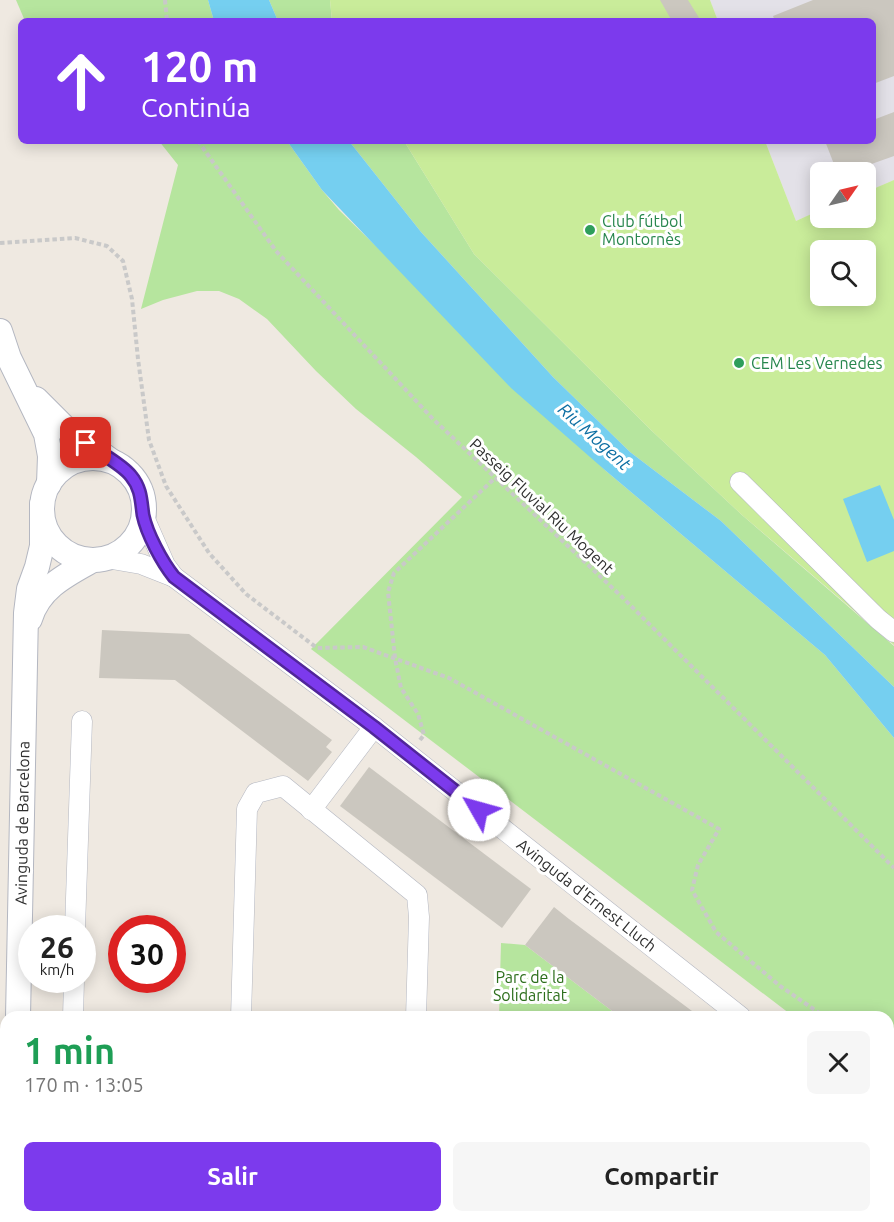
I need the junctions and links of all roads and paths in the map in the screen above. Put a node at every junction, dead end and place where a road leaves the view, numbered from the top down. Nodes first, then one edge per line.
1 (165, 0) edge
2 (167, 18) edge
3 (200, 144) edge
4 (0, 243) edge
5 (0, 331) edge
6 (22, 386) junction
7 (110, 460) junction
8 (495, 478) junction
9 (740, 482) dead end
10 (45, 494) junction
11 (143, 515) junction
12 (99, 559) junction
13 (174, 577) junction
14 (26, 630) junction
15 (894, 632) edge
16 (395, 658) junction
17 (82, 721) dead end
18 (374, 727) junction
19 (409, 755) junction
20 (311, 810) junction
21 (894, 868) edge
22 (75, 915) edge
23 (74, 993) edge
24 (18, 1011) edge
25 (73, 1011) edge
26 (241, 1011) edge
27 (416, 1011) edge
28 (733, 1011) edge
29 (816, 1011) edge

1 - 2 path
3 - 8 path, Passeig Fluvial Riu Mogent
4 - 16 path
5 - 6 street
6 - 7 street
6 - 10 street
7 - 10 street
7 - 11 street
8 - 16 path
8 - 21 path, Passeig Fluvial Riu Mogent
9 - 15 street
10 - 12 street
10 - 14 street, Avinguda de Barcelona
11 - 12 street
11 - 13 street
12 - 13 street
12 - 14 street
13 - 18 street, Avinguda d'Ernest Lluch
14 - 24 street, Avinguda de Barcelona
16 - 19 path
16 - 29 path
17 - 22 street
18 - 19 street, Avinguda d'Ernest Lluch
18 - 20 street
19 - 28 street, Avinguda d'Ernest Lluch
20 - 26 street
20 - 27 street
23 - 25 street

